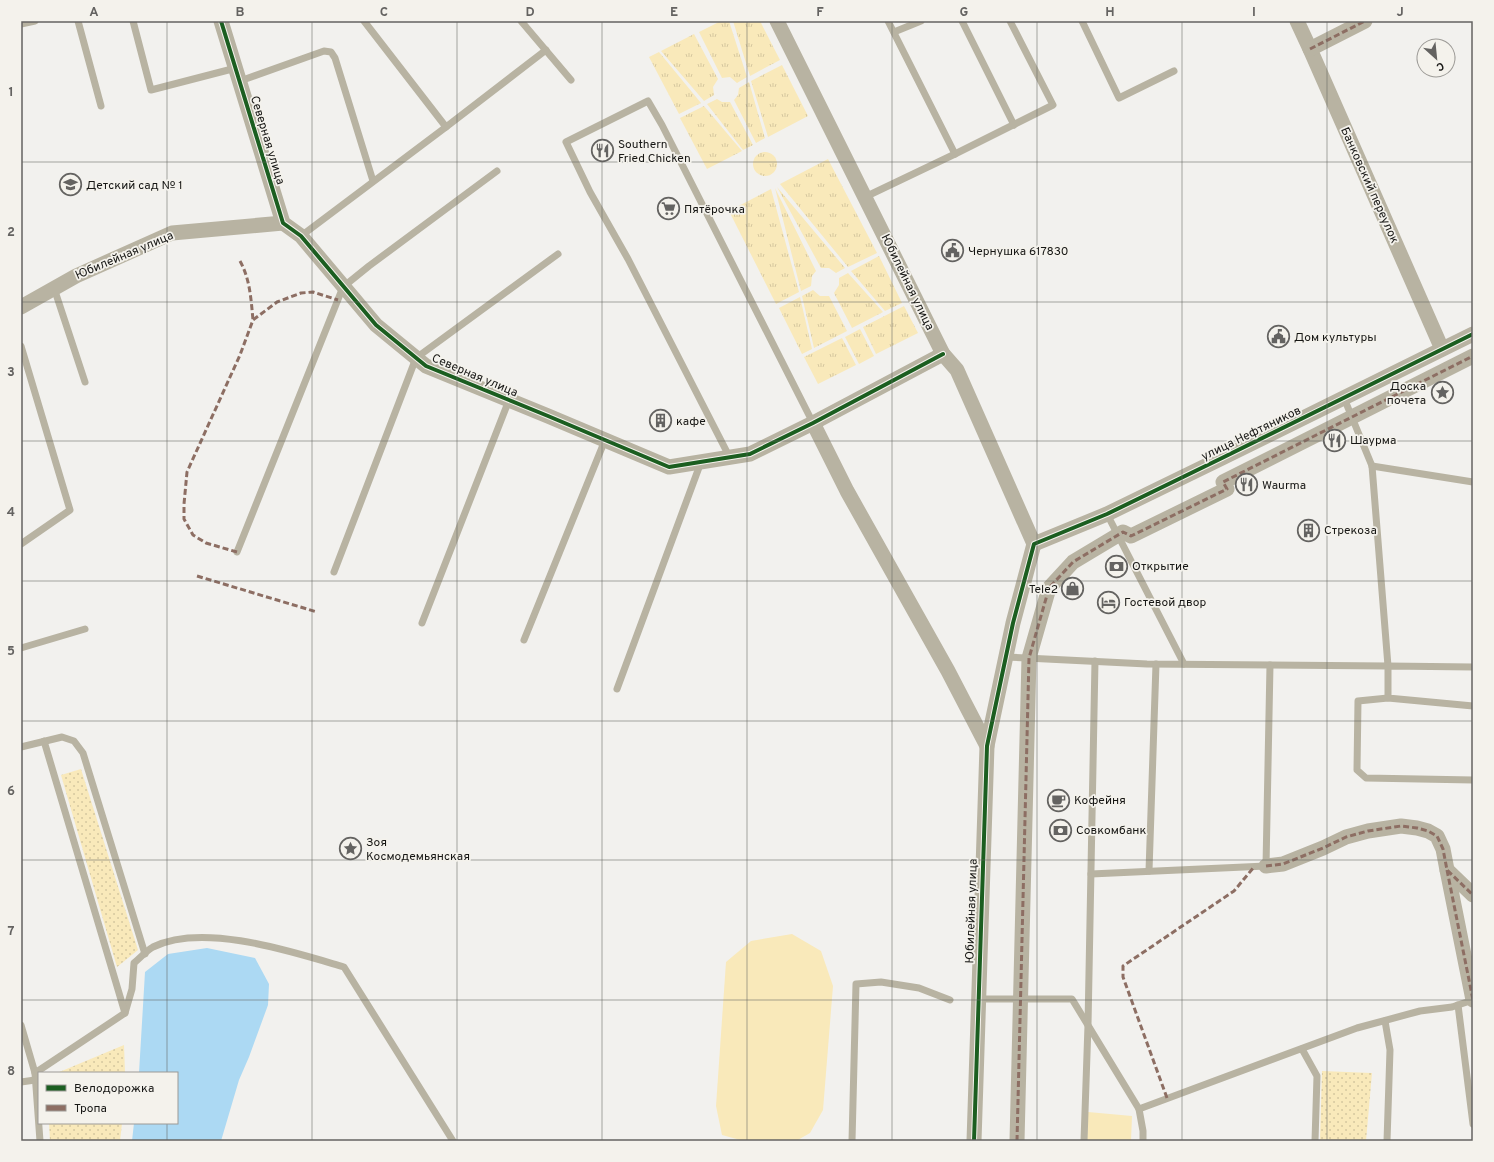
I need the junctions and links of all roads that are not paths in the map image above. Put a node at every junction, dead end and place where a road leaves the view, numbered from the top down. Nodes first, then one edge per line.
1 (35, 21) edge
2 (78, 21) edge
3 (133, 21) edge
4 (222, 21) edge
5 (364, 21) edge
6 (521, 21) edge
7 (777, 21) edge
8 (888, 21) edge
9 (921, 21) edge
10 (962, 21) edge
11 (1010, 21) edge
12 (1082, 21) edge
13 (1297, 21) edge
14 (1365, 21) edge
15 (21, 24) edge
16 (894, 32) junction
17 (1310, 48) junction
18 (546, 50) junction
19 (1174, 71) dead end
20 (238, 75) junction
21 (571, 80) dead end
22 (101, 106) dead end
23 (1014, 125) junction
24 (446, 128) junction
25 (955, 154) junction
26 (497, 171) dead end
27 (373, 182) junction
28 (865, 197) junction
29 (283, 223) junction
30 (301, 236) junction
31 (558, 254) dead end
32 (343, 287) junction
33 (54, 288) junction
34 (21, 307) edge
35 (1473, 334) edge
36 (21, 346) edge
37 (1442, 349) junction
38 (943, 354) junction
39 (1473, 356) edge
40 (416, 358) junction
41 (85, 382) dead end
42 (1344, 398) junction
43 (509, 400) junction
44 (1352, 417) junction
45 (814, 423) junction
46 (605, 440) junction
47 (730, 458) junction
48 (702, 462) junction
49 (1372, 466) junction
50 (1473, 482) edge
51 (1107, 514) junction
52 (1118, 535) junction
53 (21, 544) edge
54 (1034, 544) junction
55 (237, 552) dead end
56 (334, 572) dead end
57 (422, 623) dead end
58 (85, 629) dead end
59 (524, 640) dead end
60 (21, 648) edge
61 (1006, 657) junction
62 (1029, 658) junction
63 (1095, 661) junction
64 (1156, 664) junction
65 (1184, 664) junction
66 (1270, 665) junction
67 (1388, 666) junction
68 (1473, 667) edge
69 (617, 689) dead end
70 (1388, 698) junction
71 (1473, 706) edge
72 (44, 741) junction
73 (987, 746) junction
74 (21, 747) edge
75 (1473, 780) edge
76 (1266, 866) junction
77 (1447, 870) junction
78 (1149, 871) junction
79 (1091, 874) junction
80 (1473, 895) edge
81 (145, 954) junction
82 (978, 999) junction
83 (1020, 999) junction
84 (950, 1000) dead end
85 (1473, 1000) edge
86 (1458, 1005) junction
87 (125, 1013) junction
88 (1385, 1021) junction
89 (21, 1025) edge
90 (1088, 1026) junction
91 (1302, 1049) junction
92 (42, 1072) edge
93 (38, 1075) edge
94 (35, 1077) junction
95 (21, 1082) edge
96 (1138, 1109) junction
97 (38, 1115) edge
98 (39, 1124) edge
99 (1473, 1124) edge
100 (40, 1141) edge
101 (453, 1141) edge
102 (852, 1141) edge
103 (974, 1141) edge
104 (1017, 1141) edge
105 (1084, 1141) edge
106 (1143, 1141) edge
107 (1315, 1141) edge
108 (1387, 1141) edge

1 - 15 lane
2 - 22 lane
3 - 20 lane
4 - 20 street, Северная улица
5 - 24 lane
6 - 18 lane
7 - 28 street, Юбилейная улица
8 - 16 lane
9 - 16 lane
10 - 23 lane
11 - 23 lane
12 - 19 lane
13 - 17 street, Банковский переулок
14 - 17 street
16 - 25 lane
17 - 37 street, Банковский переулок
18 - 21 lane
18 - 24 lane
20 - 27 lane
20 - 29 street, Северная улица
23 - 25 lane
24 - 27 lane
25 - 28 lane
26 - 32 lane
27 - 30 lane
28 - 38 street, Юбилейная улица
29 - 30 street, Северная улица
29 - 33 street, Юбилейная улица
30 - 32 street, Северная улица
31 - 40 lane
32 - 40 street, Северная улица
32 - 55 lane
33 - 34 street, Юбилейная улица
33 - 41 lane
35 - 37 street, улица Нефтяников
36 - 53 lane
37 - 42 street, улица Нефтяников
38 - 45 street, Северная улица
38 - 54 street, Юбилейная улица
39 - 44 street
40 - 43 street, Северная улица
40 - 56 lane
42 - 44 lane
42 - 51 street, улица Нефтяников
43 - 46 street, Северная улица
43 - 57 lane
44 - 49 lane
44 - 52 street
45 - 47 street, Северная улица
45 - 47 lane
45 - 73 street
46 - 48 street, Северная улица
46 - 59 lane
47 - 48 street, Северная улица
48 - 69 lane
49 - 50 lane
49 - 67 lane
51 - 52 lane
51 - 54 street, улица Нефтяников
52 - 62 street
52 - 65 lane
54 - 61 street, Юбилейная улица
58 - 60 lane
61 - 62 lane
61 - 73 street, Юбилейная улица
62 - 63 lane
62 - 83 street
63 - 64 lane
63 - 79 lane
64 - 65 lane
64 - 78 lane
65 - 66 lane
66 - 67 lane
66 - 76 lane
67 - 68 lane
67 - 70 lane
70 - 71 lane
70 - 75 lane
72 - 74 lane
72 - 81 lane
72 - 87 lane
73 - 82 street, Юбилейная улица
76 - 77 street
76 - 78 lane
77 - 80 street
77 - 85 street
78 - 79 lane
79 - 90 lane
81 - 87 lane
81 - 101 lane
82 - 83 lane
82 - 103 street, Юбилейная улица
83 - 90 lane
83 - 104 street
84 - 102 lane
85 - 86 lane
86 - 88 lane
86 - 99 lane
87 - 92 lane
88 - 91 lane
88 - 108 lane
89 - 94 lane
90 - 96 lane
90 - 105 lane
91 - 96 lane
91 - 107 lane
93 - 94 lane
94 - 95 lane
94 - 97 lane
96 - 106 lane
98 - 100 lane

